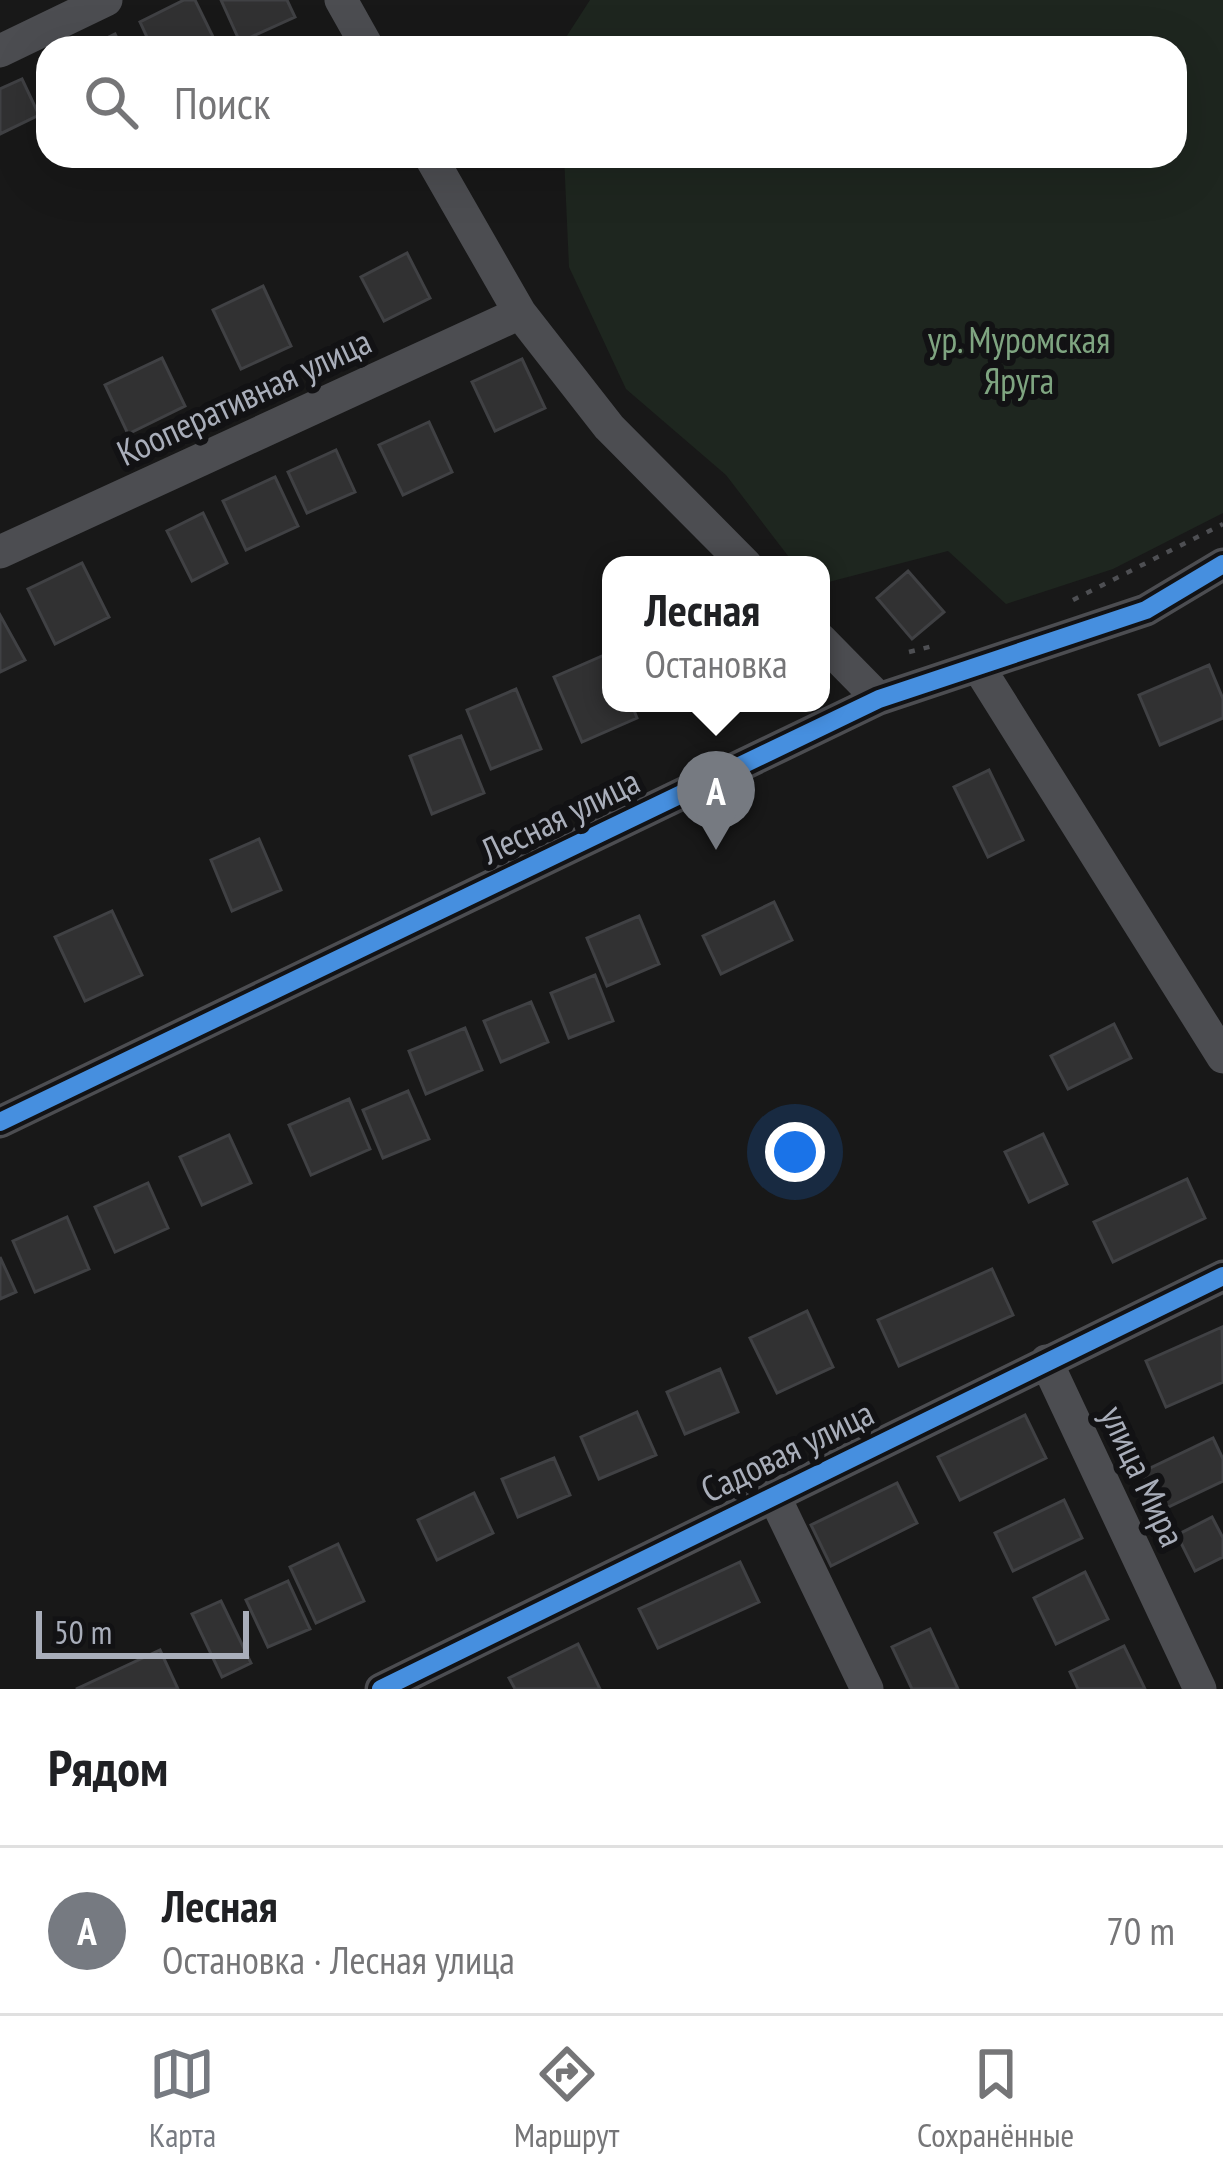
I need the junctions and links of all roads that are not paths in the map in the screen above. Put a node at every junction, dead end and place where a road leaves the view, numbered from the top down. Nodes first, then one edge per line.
1 (106, 0) edge
2 (341, 0) edge
3 (361, 36) edge
4 (0, 51) edge
5 (437, 168) edge
6 (520, 313) junction
7 (0, 552) edge
8 (737, 556) edge
9 (1223, 564) edge
10 (830, 649) edge
11 (980, 668) junction
12 (879, 699) junction
13 (1223, 1057) edge
14 (0, 1122) edge
15 (1223, 1276) edge
16 (1046, 1360) junction
17 (773, 1495) junction
18 (445, 1676) edge
19 (382, 1689) edge
20 (867, 1689) edge
21 (1200, 1689) edge

1 - 4 street
2 - 3 street
5 - 6 street
6 - 7 street, Кооперативная улица
6 - 8 street
9 - 11 street, Лесная улица
10 - 12 street
11 - 12 street, Лесная улица
11 - 13 street
12 - 14 street, Лесная улица
15 - 16 street, Садовая улица
16 - 17 street, Садовая улица
16 - 21 street, улица Мира
17 - 18 street, Садовая улица
17 - 20 street
18 - 19 street, Садовая улица

